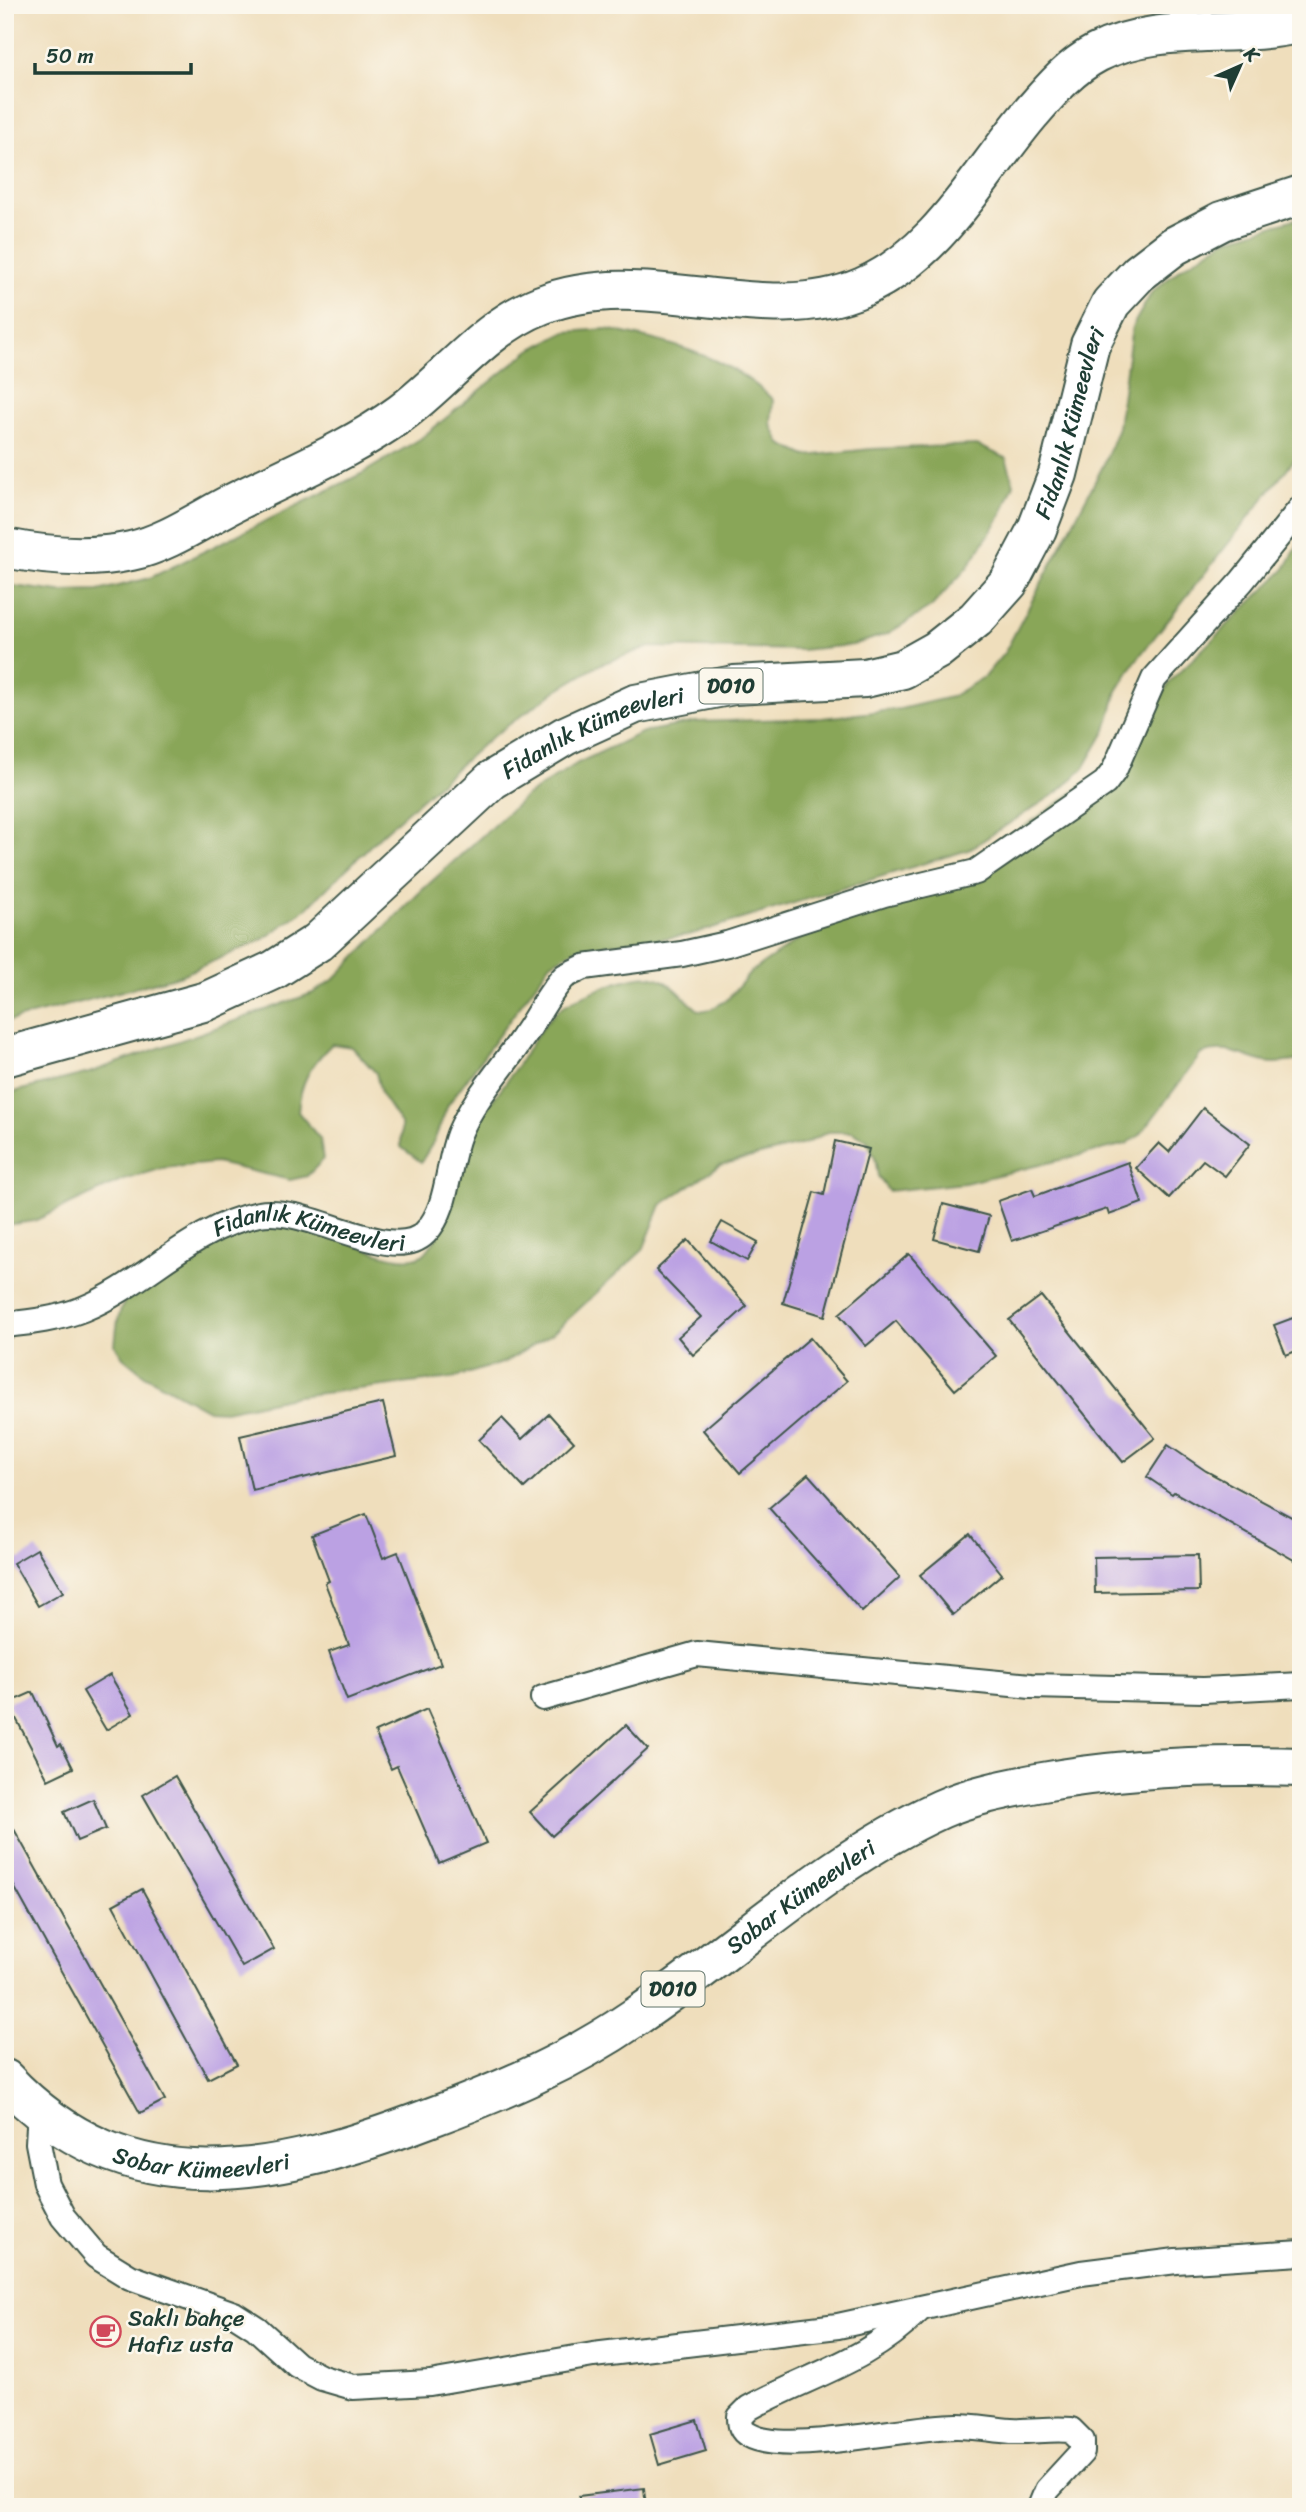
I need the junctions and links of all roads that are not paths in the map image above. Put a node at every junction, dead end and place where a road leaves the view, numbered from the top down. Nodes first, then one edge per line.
1 (1301, 23) edge
2 (1301, 195) edge
3 (1301, 508) edge
4 (5, 548) edge
5 (5, 1057) edge
6 (5, 1325) edge
7 (1301, 1685) edge
8 (543, 1698) dead end
9 (1301, 1767) edge
10 (5, 2079) edge
11 (40, 2110) junction
12 (1301, 2253) edge
13 (918, 2311) junction
14 (1040, 2507) edge

1 - 4 main road
2 - 5 main road, Fidanlık Kümeevleri / D010
3 - 6 street, Fidanlık Kümeevleri
7 - 8 street
9 - 11 main road, Sobar Kümeevleri / D010
10 - 11 main road, D010
11 - 13 street
12 - 13 street
13 - 14 street

